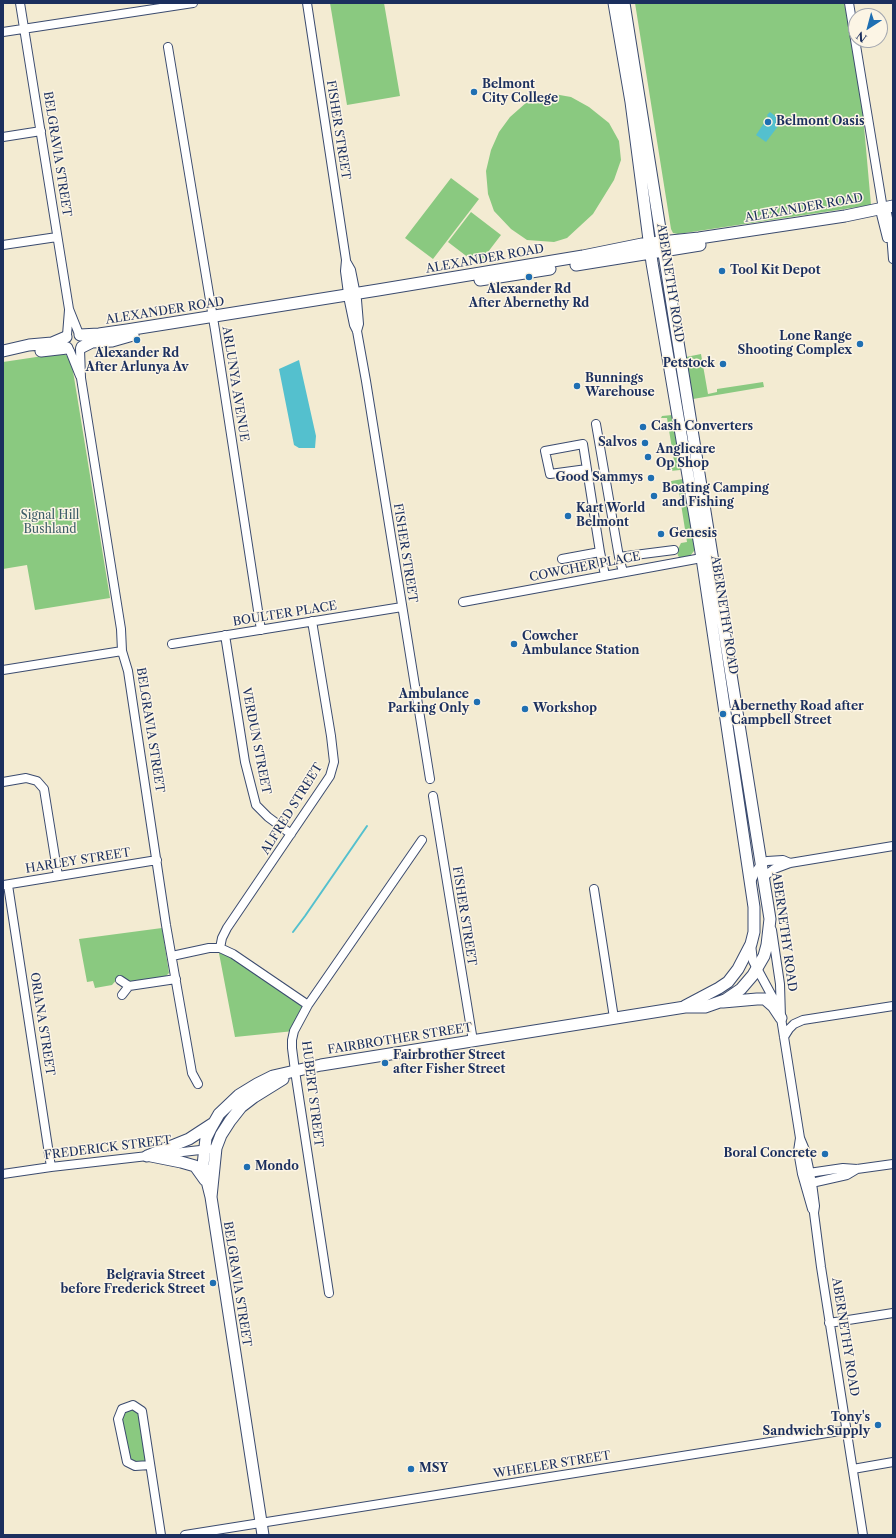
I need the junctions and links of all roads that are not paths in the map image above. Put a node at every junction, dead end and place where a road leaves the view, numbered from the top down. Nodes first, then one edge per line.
1 (20, 3) edge
2 (193, 3) edge
3 (307, 3) edge
4 (614, 3) edge
5 (624, 3) edge
6 (849, 3) edge
7 (160, 6) edge
8 (25, 29) junction
9 (3, 32) edge
10 (168, 47) dead end
11 (41, 131) junction
12 (3, 137) edge
13 (887, 211) edge
14 (57, 237) junction
15 (3, 245) edge
16 (662, 247) junction
17 (650, 248) junction
18 (892, 255) edge
19 (353, 297) junction
20 (69, 309) junction
21 (213, 319) junction
22 (79, 335) junction
23 (66, 336) junction
24 (75, 349) junction
25 (3, 351) edge
26 (3, 357) edge
27 (596, 424) dead end
28 (587, 469) junction
29 (674, 550) dead end
30 (600, 552) junction
31 (619, 556) junction
32 (707, 557) junction
33 (562, 559) dead end
34 (622, 572) junction
35 (605, 575) junction
36 (463, 602) dead end
37 (402, 607) junction
38 (312, 622) junction
39 (261, 630) junction
40 (225, 636) junction
41 (172, 644) dead end
42 (122, 651) junction
43 (3, 670) edge
44 (430, 778) dead end
45 (3, 782) edge
46 (433, 796) dead end
47 (291, 834) junction
48 (422, 840) dead end
49 (893, 846) edge
50 (157, 860) junction
51 (790, 863) junction
52 (762, 864) junction
53 (58, 876) junction
54 (764, 879) junction
55 (751, 882) junction
56 (6, 885) edge
57 (594, 889) dead end
58 (770, 919) junction
59 (751, 944) junction
60 (220, 948) junction
61 (172, 956) junction
62 (757, 969) junction
63 (176, 979) junction
64 (120, 980) dead end
65 (129, 986) junction
66 (122, 995) dead end
67 (716, 1004) junction
68 (308, 1005) junction
69 (893, 1006) edge
70 (685, 1007) junction
71 (781, 1015) junction
72 (614, 1018) junction
73 (784, 1036) junction
74 (473, 1041) junction
75 (295, 1071) junction
76 (198, 1084) dead end
77 (214, 1123) junction
78 (216, 1148) junction
79 (204, 1149) junction
80 (149, 1156) junction
81 (893, 1164) edge
82 (51, 1167) junction
83 (857, 1169) junction
84 (806, 1173) junction
85 (3, 1174) edge
86 (207, 1182) junction
87 (808, 1184) junction
88 (211, 1197) junction
89 (329, 1293) dead end
90 (893, 1313) edge
91 (829, 1323) junction
92 (846, 1430) junction
93 (893, 1462) edge
94 (150, 1465) junction
95 (853, 1469) junction
96 (262, 1523) junction
97 (161, 1535) edge
98 (185, 1535) edge
99 (263, 1535) edge
100 (863, 1535) edge

1 - 8 street, BELGRAVIA STREET
2 - 7 street
3 - 19 street, FISHER STREET
4 - 17 main road, ABERNETHY ROAD
5 - 16 main road, ABERNETHY ROAD
6 - 13 street
7 - 8 street
8 - 9 street
8 - 11 street, BELGRAVIA STREET
10 - 21 street, ARLUNYA AVENUE
11 - 12 street
11 - 14 street, BELGRAVIA STREET
13 - 16 main road, ALEXANDER ROAD
13 - 18 street
14 - 15 street
14 - 20 street, BELGRAVIA STREET
16 - 17 main road, ALEXANDER ROAD
16 - 32 main road, ABERNETHY ROAD
17 - 19 main road, ALEXANDER ROAD
17 - 32 main road, ABERNETHY ROAD
19 - 21 main road, ALEXANDER ROAD
19 - 37 street, FISHER STREET
20 - 22 street, BELGRAVIA STREET
20 - 23 street, BELGRAVIA STREET
21 - 22 main road, ALEXANDER ROAD
21 - 24 main road, ALEXANDER ROAD
21 - 39 street, ARLUNYA AVENUE
22 - 23 main road
22 - 24 main road
23 - 24 main road
23 - 25 main road
24 - 26 main road, ALEXANDER ROAD
24 - 42 street, BELGRAVIA STREET
27 - 31 street
28 - 28 street
28 - 30 street
29 - 31 street
30 - 33 street
30 - 35 street
31 - 34 street
32 - 34 street, COWCHER PLACE
32 - 52 main road, ABERNETHY ROAD
32 - 55 main road, ABERNETHY ROAD
34 - 35 street, COWCHER PLACE
35 - 36 street, COWCHER PLACE
37 - 38 street, BOULTER PLACE
37 - 44 street, FISHER STREET
38 - 39 street, BOULTER PLACE
38 - 47 street, ALFRED STREET
39 - 40 street, BOULTER PLACE
40 - 41 street, BOULTER PLACE
40 - 47 street, VERDUN STREET
42 - 43 street
42 - 50 street, BELGRAVIA STREET
45 - 53 street
46 - 74 street, FISHER STREET
47 - 60 street, ALFRED STREET
48 - 68 street, HUBERT STREET
49 - 51 street
50 - 53 street, HARLEY STREET
50 - 61 street, BELGRAVIA STREET
51 - 52 street
51 - 54 street
52 - 54 main road, ABERNETHY ROAD
52 - 55 street
53 - 56 street, HARLEY STREET
54 - 58 main road, ABERNETHY ROAD
55 - 59 main road, ABERNETHY ROAD
56 - 82 street, ORIANA STREET
57 - 72 street
58 - 62 main road, FAIRBROTHER STREET
58 - 71 street, ABERNETHY ROAD
59 - 62 street, ABERNETHY ROAD
59 - 70 main road, FAIRBROTHER STREET
60 - 61 street
60 - 68 street
61 - 63 street, BELGRAVIA STREET
62 - 67 main road, FAIRBROTHER STREET
62 - 71 street, ABERNETHY ROAD
63 - 65 street
63 - 76 street, BELGRAVIA STREET
64 - 65 street
65 - 66 street
67 - 70 main road, FAIRBROTHER STREET
67 - 71 main road
68 - 75 street, HUBERT STREET
69 - 73 street
70 - 72 main road, FAIRBROTHER STREET
71 - 73 street, ABERNETHY ROAD
72 - 74 main road, FAIRBROTHER STREET
73 - 84 street, ABERNETHY ROAD
74 - 75 main road, FAIRBROTHER STREET
75 - 77 main road, FAIRBROTHER STREET
75 - 78 main road, BELGRAVIA STREET
75 - 89 street, HUBERT STREET
77 - 79 main road, FAIRBROTHER STREET
77 - 80 main road
78 - 79 street, FREDERICK STREET
78 - 88 main road, BELGRAVIA STREET
79 - 80 street, FREDERICK STREET
79 - 86 main road, FAIRBROTHER STREET
80 - 82 street, FREDERICK STREET
80 - 86 main road
81 - 83 street
82 - 85 street, FREDERICK STREET
83 - 84 street
83 - 87 street
84 - 87 street, ABERNETHY ROAD
86 - 88 main road, FAIRBROTHER STREET
87 - 91 street, ABERNETHY ROAD
88 - 96 main road, BELGRAVIA STREET
90 - 91 street
91 - 92 street, ABERNETHY ROAD
92 - 95 street, ABERNETHY ROAD
92 - 96 street, WHEELER STREET
93 - 95 street
94 - 94 street
94 - 97 street
95 - 100 street, ABERNETHY ROAD
96 - 98 street, WHEELER STREET
96 - 99 main road, BELGRAVIA STREET

